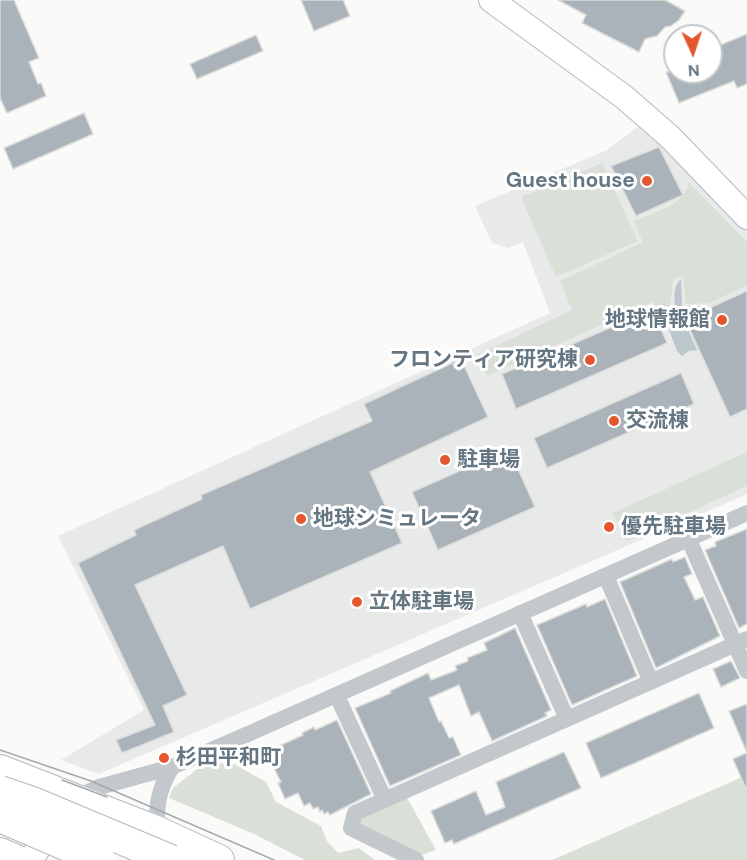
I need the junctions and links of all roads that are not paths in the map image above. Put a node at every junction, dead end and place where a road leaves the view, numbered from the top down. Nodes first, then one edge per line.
1 (490, 0) edge
2 (747, 217) edge
3 (747, 513) edge
4 (689, 540) junction
5 (606, 576) junction
6 (520, 613) junction
7 (741, 642) edge
8 (747, 671) edge
9 (651, 682) junction
10 (337, 696) junction
11 (567, 719) junction
12 (172, 767) junction
13 (0, 770) edge
14 (0, 791) edge
15 (76, 798) junction
16 (385, 800) junction
17 (0, 817) edge
18 (156, 831) junction
19 (0, 853) edge
20 (16, 860) edge
21 (30, 860) edge
22 (100, 860) edge
23 (171, 860) edge
24 (219, 860) edge
25 (416, 860) edge

1 - 2 street
3 - 4 street
4 - 5 street
4 - 7 street
5 - 6 street
5 - 9 street
6 - 10 street
6 - 11 street
7 - 8 street
7 - 9 street
9 - 11 street
10 - 12 street
10 - 16 street
11 - 16 street
12 - 15 street
12 - 18 street
13 - 15 highway
14 - 23 highway, bridge
15 - 18 highway
15 - 21 street
16 - 25 street
17 - 22 highway, bridge
18 - 24 highway
19 - 20 highway

